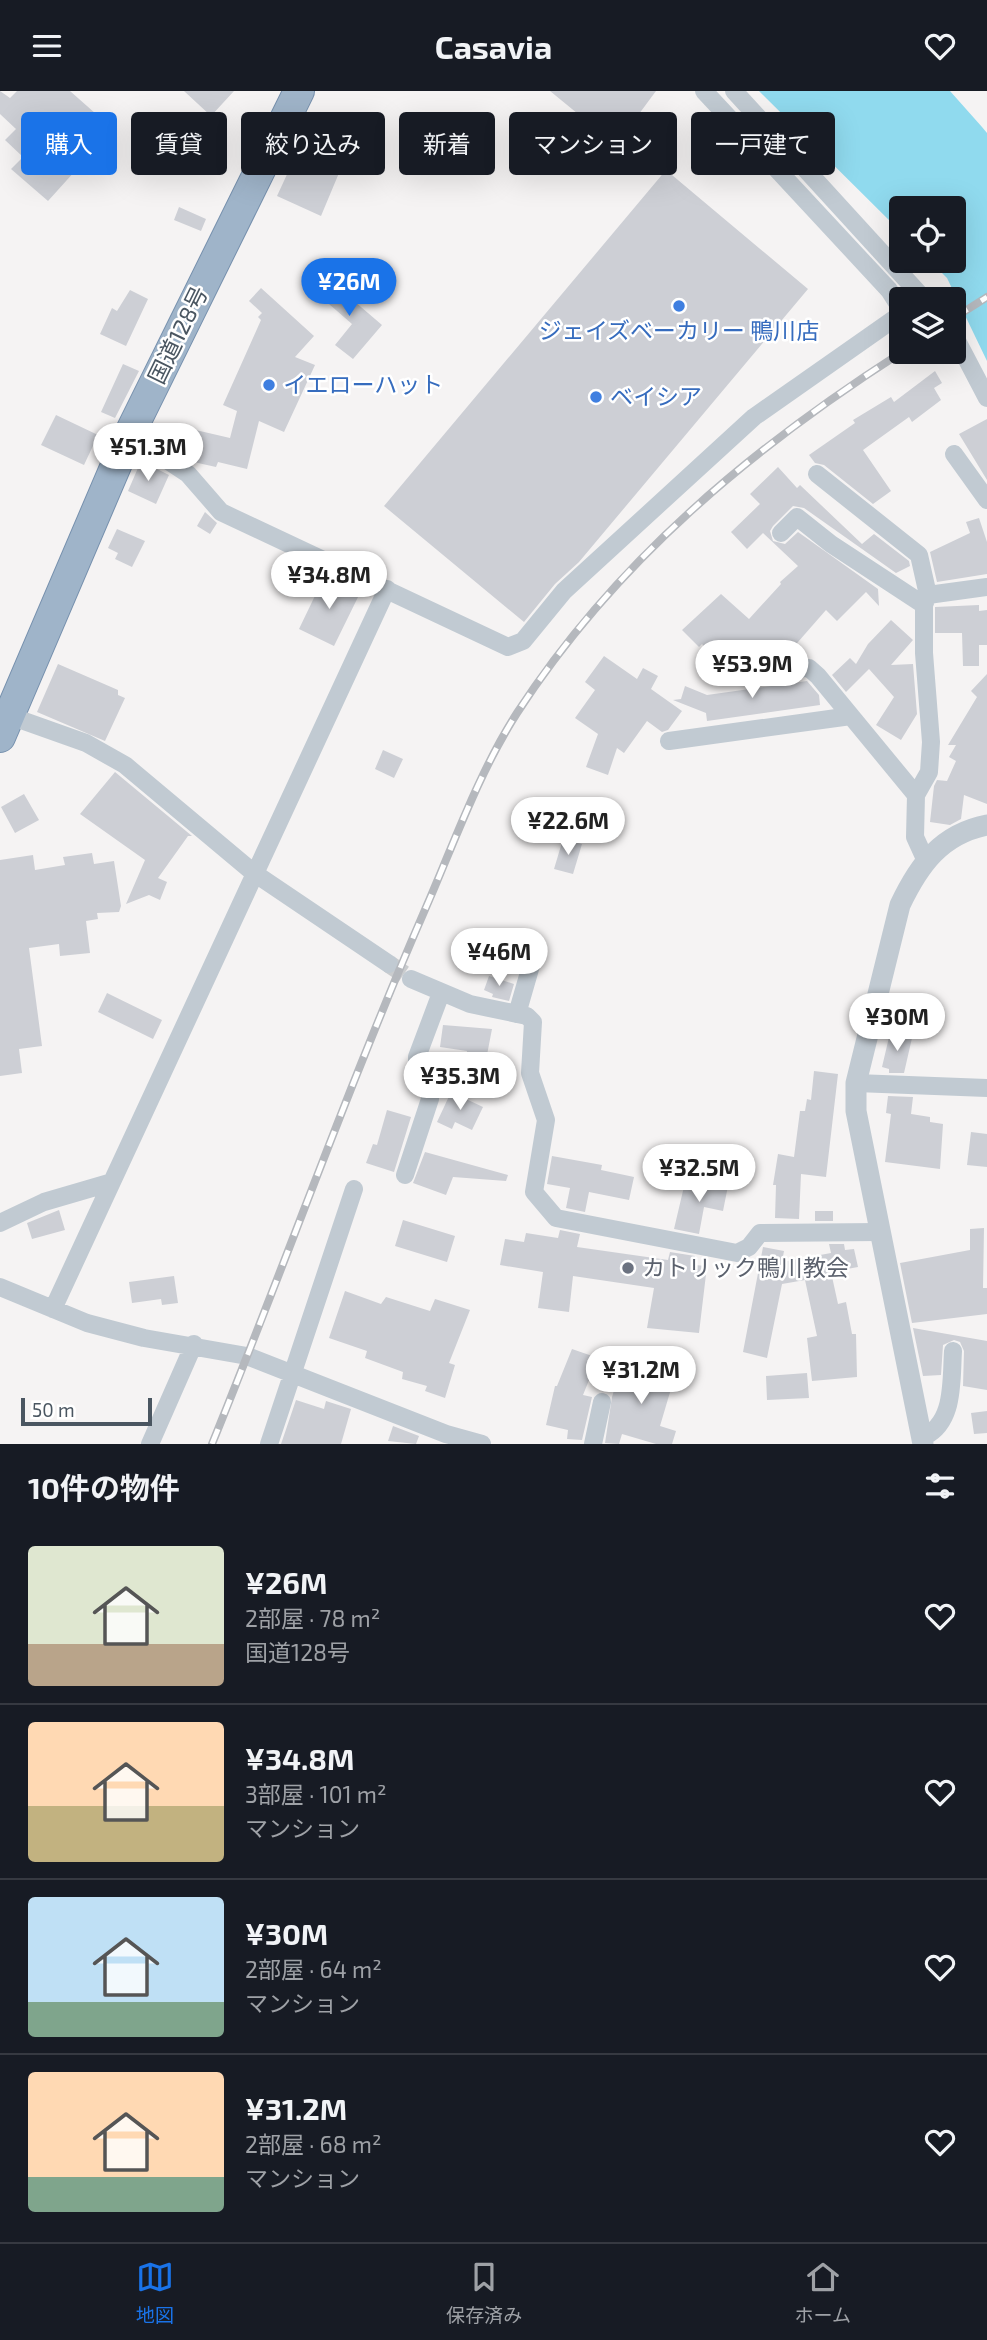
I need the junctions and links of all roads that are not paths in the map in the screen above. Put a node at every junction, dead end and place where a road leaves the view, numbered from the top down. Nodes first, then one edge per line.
1 (299, 91) edge
2 (704, 91) edge
3 (734, 91) edge
4 (913, 287) edge
5 (889, 290) edge
6 (889, 320) edge
7 (966, 358) edge
8 (987, 398) edge
9 (129, 435) junction
10 (954, 454) dead end
11 (817, 474) dead end
12 (987, 500) edge
13 (781, 533) dead end
14 (987, 587) edge
15 (387, 589) junction
16 (926, 600) junction
17 (753, 670) dead end
18 (851, 716) junction
19 (5, 727) edge
20 (669, 741) dead end
21 (916, 795) junction
22 (987, 825) edge
23 (925, 859) junction
24 (254, 873) junction
25 (532, 962) dead end
26 (389, 964) tunnel mouth
27 (411, 979) tunnel mouth
28 (441, 993) junction
29 (517, 1014) junction
30 (856, 1083) junction
31 (987, 1088) edge
32 (405, 1175) dead end
33 (109, 1184) junction
34 (354, 1189) dead end
35 (0, 1223) edge
36 (879, 1232) junction
37 (0, 1287) edge
38 (53, 1309) junction
39 (194, 1345) junction
40 (953, 1351) dead end
41 (292, 1374) junction
42 (602, 1402) dead end
43 (445, 1439) edge
44 (922, 1441) edge
45 (150, 1444) edge
46 (269, 1444) edge
47 (482, 1444) edge
48 (593, 1444) edge

1 - 9 highway, 国道128号
2 - 5 street
3 - 4 street
6 - 15 street
7 - 8 street
9 - 15 street
9 - 19 highway, 国道128号
10 - 12 street
11 - 16 street
13 - 16 street
14 - 16 street
15 - 24 street
16 - 21 street
17 - 18 street
18 - 20 street
18 - 21 street
19 - 24 street
21 - 23 street
22 - 23 street
23 - 30 street
24 - 26 street
24 - 33 street
25 - 29 street
27 - 28 street
28 - 29 street
28 - 32 street
29 - 36 street
30 - 31 street
30 - 36 street
33 - 35 street
33 - 38 street
34 - 41 street
36 - 44 street
37 - 38 street
38 - 39 street
39 - 41 street
39 - 45 street
40 - 44 street
41 - 43 street
41 - 46 street
42 - 48 street
43 - 47 street

